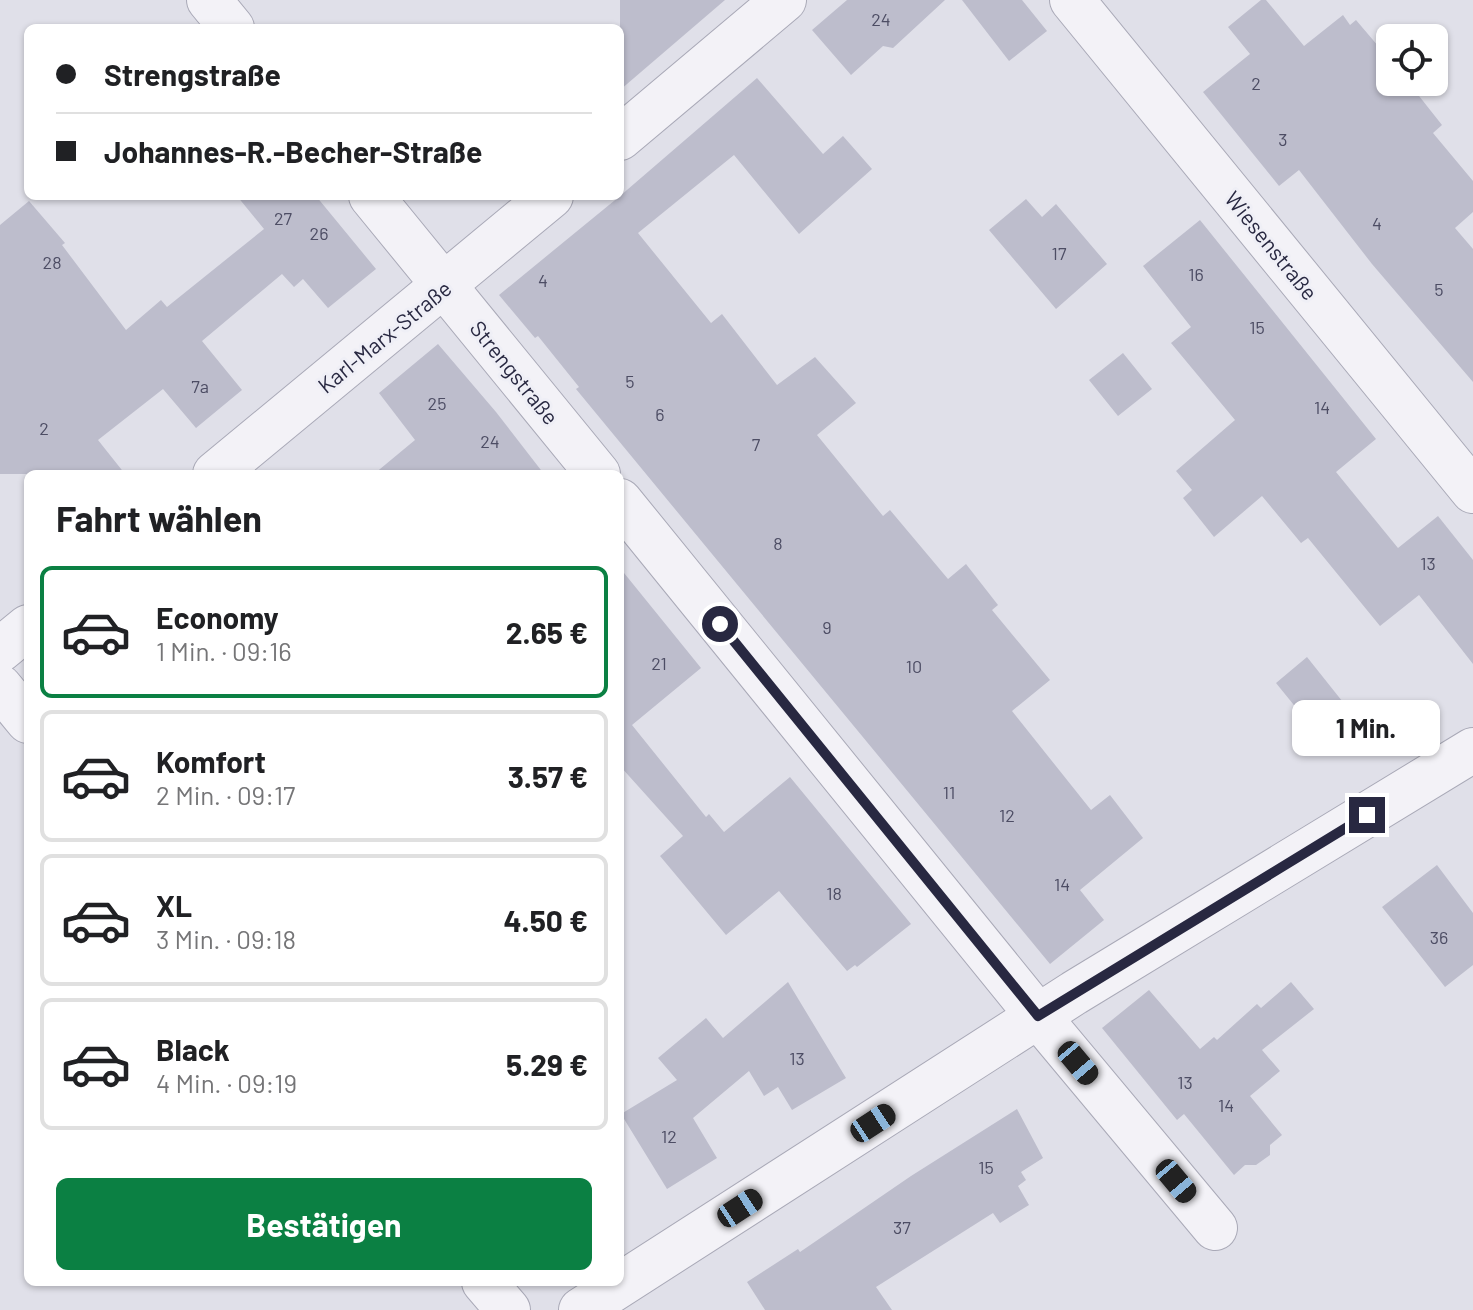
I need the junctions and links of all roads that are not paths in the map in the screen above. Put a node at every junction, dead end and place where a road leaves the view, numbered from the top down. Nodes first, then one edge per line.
1 (209, 0) edge
2 (784, 0) edge
3 (1072, 0) edge
4 (229, 24) edge
5 (624, 135) edge
6 (374, 200) edge
7 (546, 200) edge
8 (445, 286) junction
9 (220, 470) edge
10 (595, 470) edge
11 (1473, 491) edge
12 (624, 506) edge
13 (24, 630) edge
14 (0, 650) edge
15 (1473, 750) edge
16 (1038, 1016) junction
17 (1215, 1228) dead end
18 (624, 1282) edge
19 (487, 1286) edge
20 (618, 1286) edge
21 (508, 1310) edge
22 (581, 1310) edge

1 - 4 street
2 - 5 street
3 - 11 street, Wiesenstraße
6 - 8 street, Strengstraße
7 - 8 street, Karl-Marx-Straße
8 - 9 street, Karl-Marx-Straße
8 - 10 street, Strengstraße
12 - 16 street
13 - 14 street
15 - 16 street
16 - 17 street
16 - 18 street
19 - 21 street
20 - 22 street

